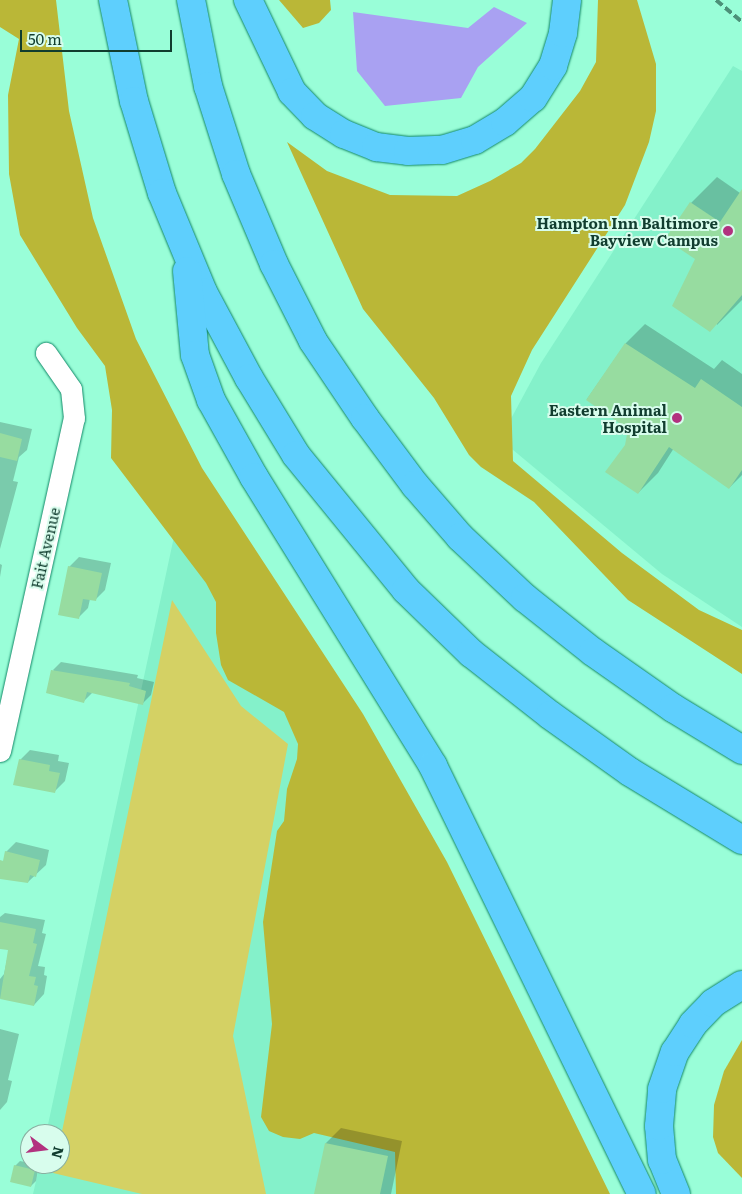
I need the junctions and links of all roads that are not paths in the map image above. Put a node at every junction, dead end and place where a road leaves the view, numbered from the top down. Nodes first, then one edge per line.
1 (113, 0) edge
2 (191, 0) edge
3 (248, 0) edge
4 (567, 0) edge
5 (184, 240) junction
6 (46, 352) dead end
7 (593, 652) junction
8 (3, 720) edge
9 (742, 731) edge
10 (742, 750) edge
11 (0, 751) edge
12 (742, 840) edge
13 (742, 985) edge
14 (642, 1194) edge
15 (676, 1194) edge

1 - 5 highway
2 - 7 highway
3 - 4 highway
5 - 12 highway
5 - 14 highway
6 - 8 street, Fait Avenue
7 - 9 highway
7 - 10 highway
8 - 11 street, Fait Avenue
13 - 15 highway

